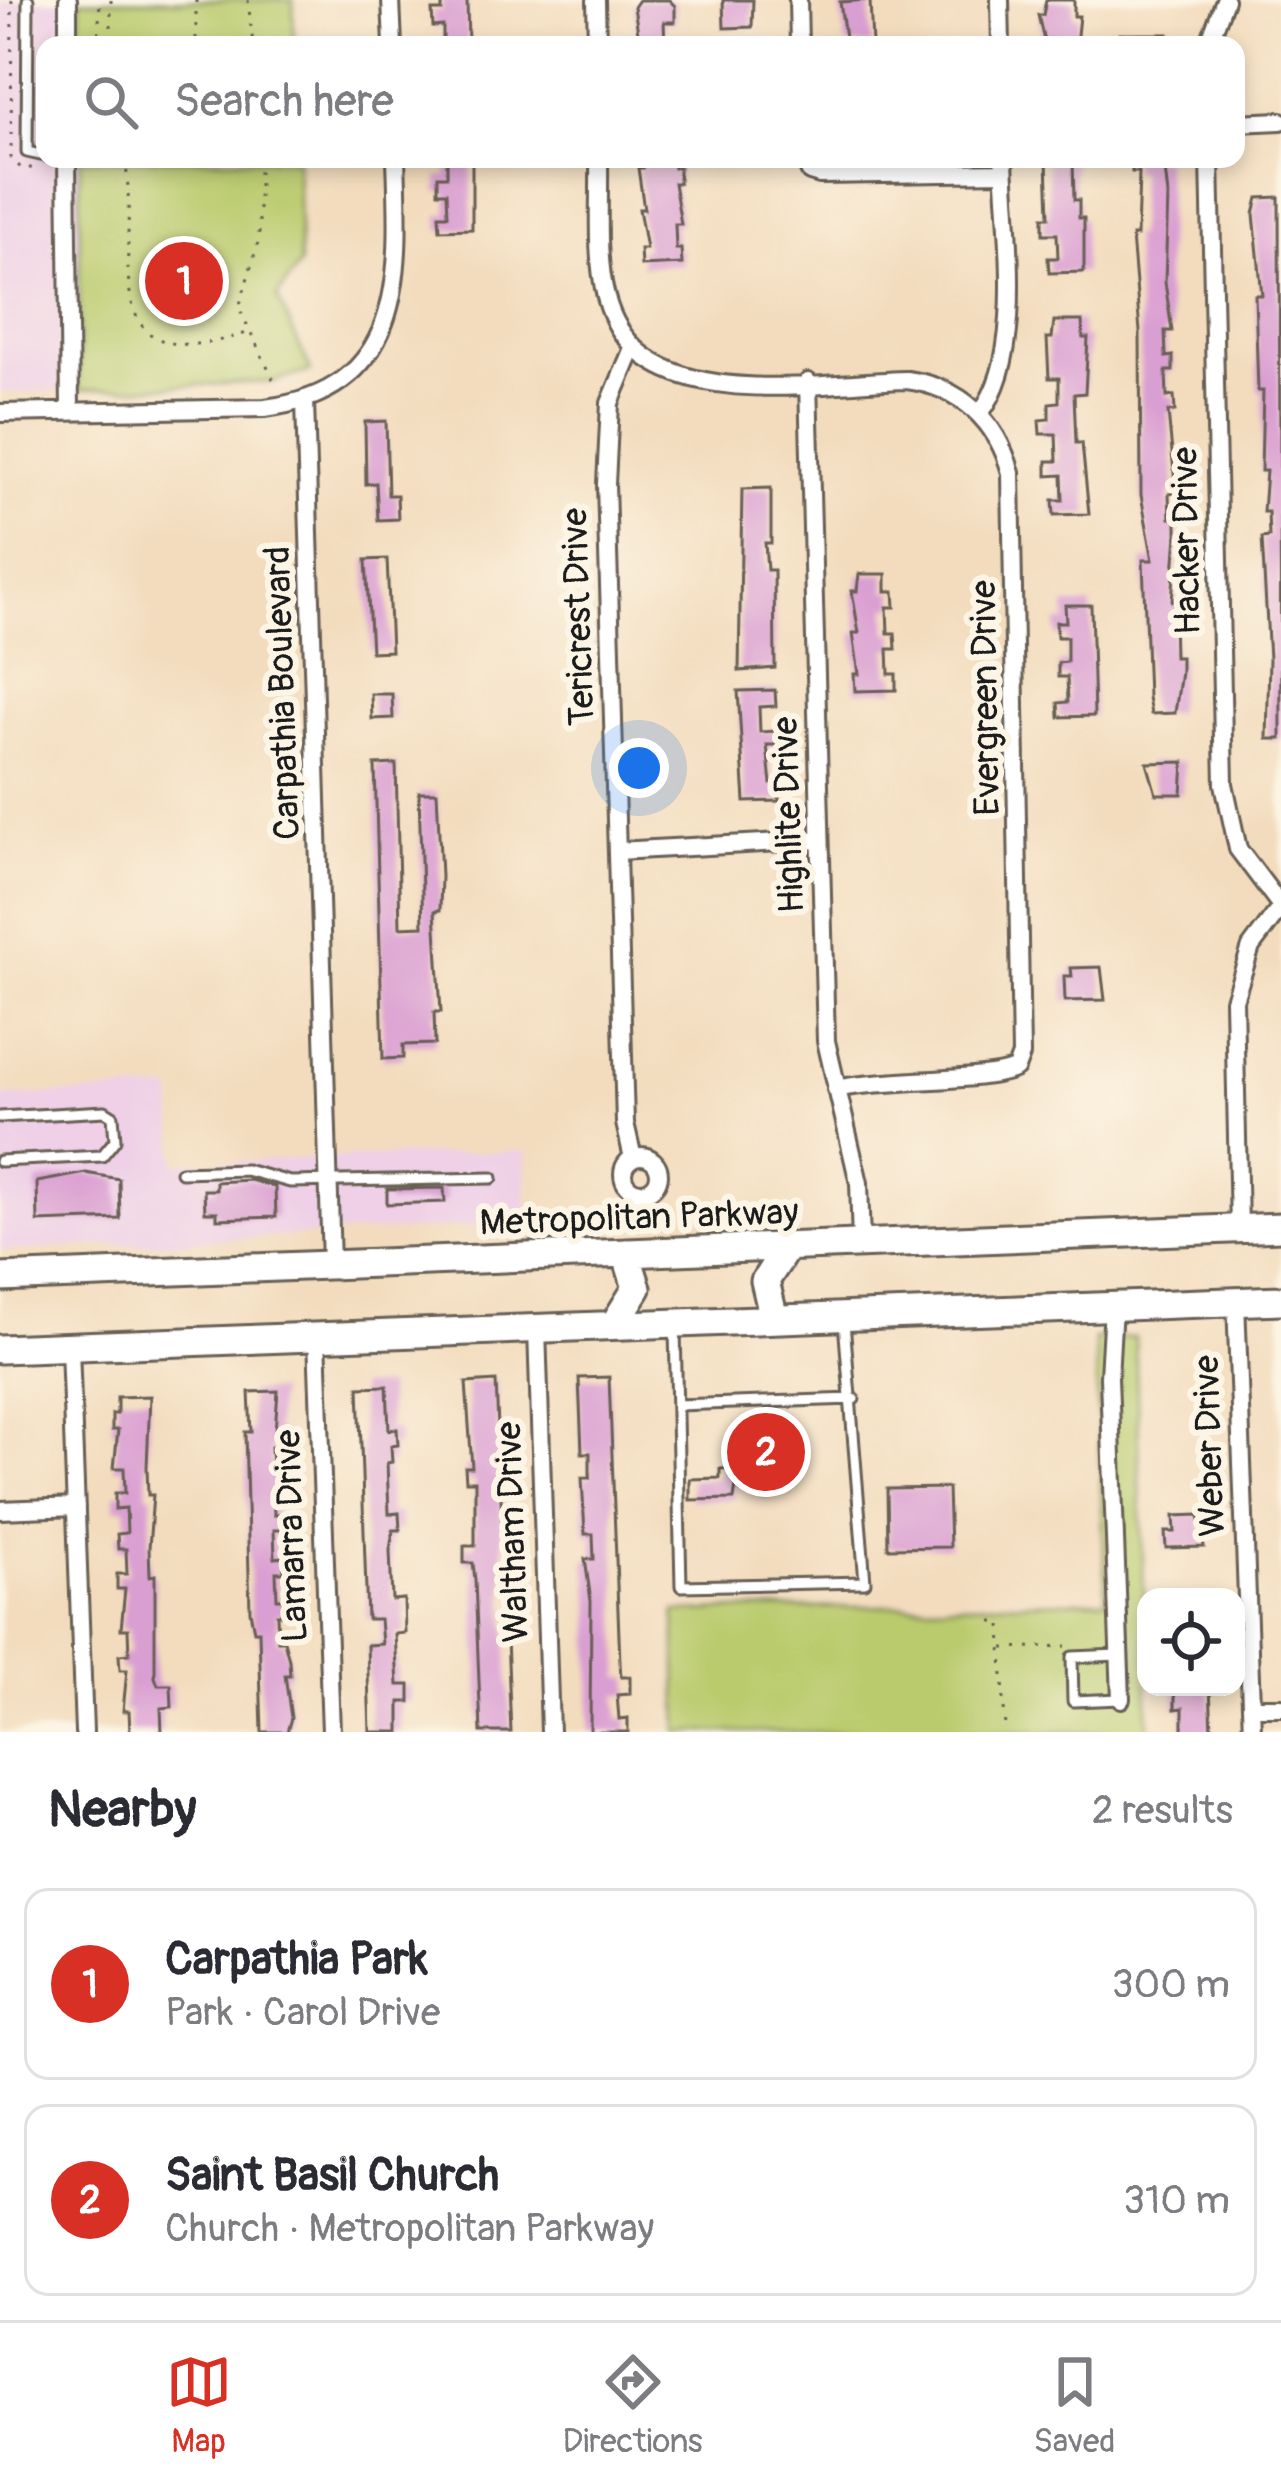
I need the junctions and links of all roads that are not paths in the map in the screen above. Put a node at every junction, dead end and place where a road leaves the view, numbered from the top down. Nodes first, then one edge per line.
1 (28, 0) edge
2 (68, 0) edge
3 (392, 0) edge
4 (596, 0) edge
5 (797, 0) edge
6 (1000, 0) edge
7 (1225, 0) edge
8 (68, 36) edge
9 (393, 36) edge
10 (597, 36) edge
11 (799, 36) edge
12 (1001, 36) edge
13 (1211, 36) edge
14 (1281, 122) edge
15 (1245, 123) edge
16 (36, 154) edge
17 (67, 168) edge
18 (396, 168) edge
19 (599, 168) edge
20 (808, 168) edge
21 (954, 168) edge
22 (1004, 168) edge
23 (1210, 168) edge
24 (633, 349) junction
25 (808, 382) junction
26 (305, 400) junction
27 (70, 409) junction
28 (0, 413) edge
29 (980, 413) junction
30 (820, 840) junction
31 (616, 851) junction
32 (1281, 907) edge
33 (836, 1089) junction
34 (0, 1117) edge
35 (633, 1158) dead end
36 (0, 1161) edge
37 (182, 1172) dead end
38 (492, 1178) dead end
39 (329, 1182) junction
40 (1281, 1227) edge
41 (1238, 1228) junction
42 (862, 1244) junction
43 (787, 1247) junction
44 (626, 1252) junction
45 (331, 1264) junction
46 (0, 1278) edge
47 (1281, 1300) edge
48 (1236, 1301) junction
49 (1113, 1306) junction
50 (844, 1316) junction
51 (774, 1319) junction
52 (675, 1324) junction
53 (614, 1325) junction
54 (537, 1329) junction
55 (316, 1337) junction
56 (70, 1347) junction
57 (0, 1349) edge
58 (854, 1399) junction
59 (676, 1405) junction
60 (76, 1507) junction
61 (0, 1510) edge
62 (1120, 1655) junction
63 (1121, 1699) joint
64 (1281, 1706) edge
65 (1251, 1707) junction
66 (84, 1732) edge
67 (331, 1732) edge
68 (550, 1732) edge
69 (1252, 1732) edge

1 - 16 lane
2 - 8 street
3 - 9 street
4 - 10 street
5 - 11 street
6 - 12 street
7 - 13 street
14 - 15 street
17 - 27 street
18 - 26 street
19 - 24 street
20 - 21 street
22 - 29 street
23 - 32 street, Hacker Drive
24 - 25 street
24 - 31 street, Tericrest Drive
25 - 29 street
25 - 30 street, Highlite Drive
26 - 27 street
26 - 39 street, Carpathia Boulevard
27 - 28 street
29 - 33 street, Evergreen Drive
30 - 31 street
30 - 33 street, Highlite Drive
31 - 35 street, Tericrest Drive
32 - 41 street, Hacker Drive
33 - 42 street, Highlite Drive
34 - 36 lane
37 - 39 lane
38 - 39 lane
39 - 45 street, Carpathia Boulevard
40 - 41 main road, Metropolitan Parkway
41 - 42 main road, Metropolitan Parkway
42 - 43 main road, Metropolitan Parkway
43 - 44 main road, Metropolitan Parkway
43 - 51 main road
44 - 45 main road, Metropolitan Parkway
44 - 53 main road
45 - 46 main road, Metropolitan Parkway
47 - 48 main road
48 - 49 main road
48 - 65 street, Weber Drive
49 - 50 main road
49 - 62 street
50 - 51 main road
50 - 58 lane
51 - 52 main road
52 - 53 main road
52 - 59 lane
53 - 54 main road
54 - 55 main road
54 - 68 street, Waltham Drive
55 - 56 main road
55 - 67 street, Lamarra Drive
56 - 57 main road
56 - 60 street
58 - 59 lane
58 - 59 lane
60 - 61 street
60 - 66 street
62 - 63 street
62 - 63 lane
64 - 65 street
65 - 69 street, Weber Drive

